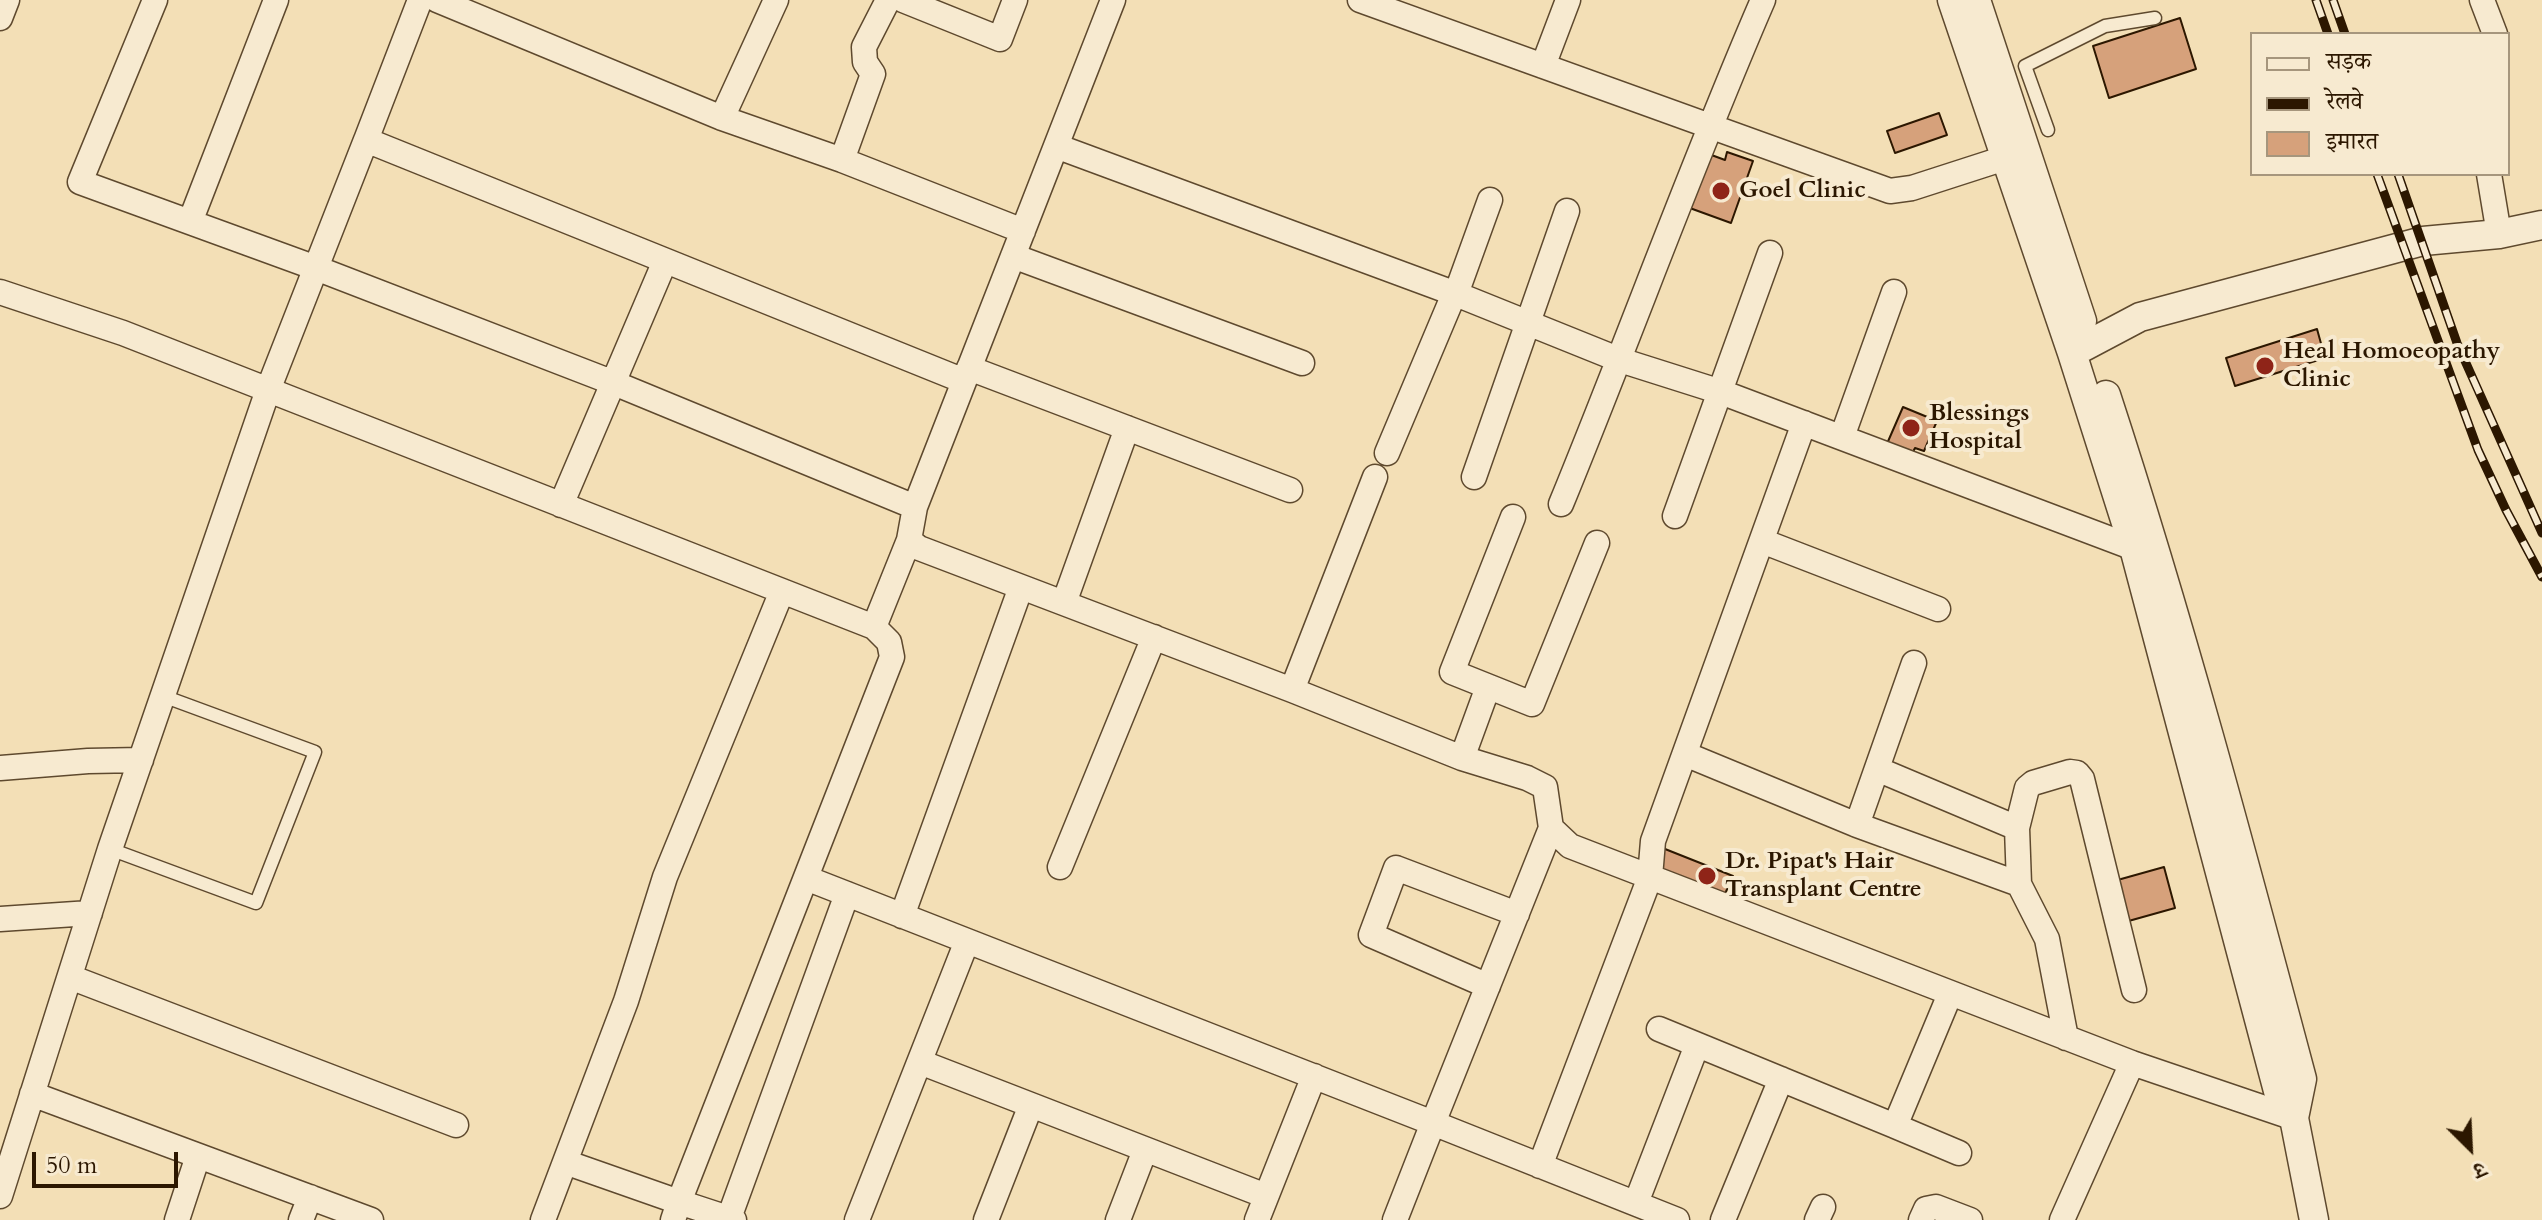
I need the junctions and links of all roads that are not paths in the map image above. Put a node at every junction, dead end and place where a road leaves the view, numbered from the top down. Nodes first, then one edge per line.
1 (7, 0) edge
2 (155, 0) edge
3 (276, 0) edge
4 (420, 0) edge
5 (437, 0) edge
6 (776, 0) edge
7 (888, 0) edge
8 (903, 0) edge
9 (1015, 0) edge
10 (1113, 0) edge
11 (1360, 0) edge
12 (1568, 0) edge
13 (1763, 0) edge
14 (1952, 0) edge
15 (1976, 0) edge
16 (2482, 0) edge
17 (1396, 6) edge
18 (0, 18) edge
19 (2155, 18) dead end
20 (2494, 32) edge
21 (1543, 66) junction
22 (2001, 74) junction
23 (722, 118) junction
24 (1709, 126) junction
25 (2048, 130) dead end
26 (366, 140) junction
27 (1056, 146) junction
28 (2005, 158) junction
29 (842, 160) junction
30 (2489, 176) edge
31 (1490, 200) dead end
32 (1567, 211) dead end
33 (190, 222) junction
34 (2542, 225) edge
35 (1023, 231) junction
36 (2499, 234) junction
37 (2542, 237) edge
38 (1770, 253) dead end
39 (1013, 256) junction
40 (665, 261) junction
41 (316, 268) junction
42 (0, 292) edge
43 (1894, 292) dead end
44 (1456, 294) junction
45 (1529, 325) junction
46 (2081, 348) junction
47 (1620, 360) junction
48 (1302, 363) dead end
49 (966, 374) junction
50 (614, 383) junction
51 (268, 390) junction
52 (1721, 392) junction
53 (1804, 423) junction
54 (1127, 428) junction
55 (1842, 437) junction
56 (1387, 453) dead end
57 (1375, 477) dead end
58 (1474, 477) dead end
59 (1290, 490) dead end
60 (1561, 504) dead end
61 (561, 505) junction
62 (915, 507) junction
63 (1675, 516) dead end
64 (1513, 517) dead end
65 (909, 540) junction
66 (1762, 541) junction
67 (1597, 543) dead end
68 (2134, 548) junction
69 (1021, 587) junction
70 (782, 591) junction
71 (1064, 603) junction
72 (1938, 609) dead end
73 (874, 627) junction
74 (1154, 637) junction
75 (1914, 663) dead end
76 (1488, 687) junction
77 (1292, 690) junction
78 (163, 696) junction
79 (1685, 754) junction
80 (1462, 758) junction
81 (141, 760) junction
82 (0, 768) edge
83 (1877, 769) junction
84 (1857, 825) junction
85 (1551, 828) junction
86 (2017, 828) junction
87 (110, 849) junction
88 (1060, 867) dead end
89 (1650, 877) junction
90 (806, 878) junction
91 (2019, 884) junction
92 (847, 894) junction
93 (90, 913) junction
94 (1517, 914) junction
95 (902, 916) junction
96 (0, 919) edge
97 (967, 941) junction
98 (70, 977) junction
99 (1488, 986) junction
100 (2134, 990) dead end
101 (1950, 994) junction
102 (1659, 1029) dead end
103 (2066, 1038) junction
104 (1697, 1045) junction
105 (920, 1062) junction
106 (2132, 1063) junction
107 (1314, 1076) junction
108 (1781, 1079) junction
109 (32, 1094) junction
110 (1031, 1105) junction
111 (2294, 1118) junction
112 (1433, 1123) junction
113 (456, 1125) dead end
114 (1895, 1126) junction
115 (1145, 1150) junction
116 (1959, 1153) dead end
117 (198, 1156) junction
118 (6, 1159) edge
119 (565, 1162) junction
120 (1540, 1166) junction
121 (0, 1196) edge
122 (1266, 1196) junction
123 (1636, 1203) junction
124 (306, 1209) edge
125 (676, 1211) edge
126 (731, 1219) edge
127 (177, 1220) edge
128 (371, 1220) edge
129 (543, 1220) edge
130 (857, 1220) edge
131 (986, 1220) edge
132 (1118, 1220) edge
133 (1257, 1220) edge
134 (1395, 1220) edge
135 (1677, 1220) edge
136 (1723, 1220) edge
137 (1921, 1220) edge
138 (1970, 1220) edge
139 (2062, 1220) edge
140 (2314, 1220) edge

1 - 18 street
2 - 33 street
3 - 33 street
4 - 26 street
5 - 23 street
6 - 23 street
7 - 29 street
8 - 9 street
10 - 27 street
11 - 17 street
12 - 21 street
13 - 24 street
14 - 22 street
15 - 22 street
16 - 20 street
17 - 21 street
19 - 22 lane
21 - 24 street
22 - 25 lane
22 - 28 street
22 - 46 street
23 - 29 street
24 - 28 street
24 - 47 street
26 - 40 street
26 - 41 street
27 - 35 street
27 - 44 street
28 - 46 street
29 - 35 street
30 - 36 street
31 - 44 street
32 - 45 street
33 - 41 street
34 - 36 street
35 - 39 street
36 - 37 street
36 - 46 street
38 - 52 street
39 - 48 street
39 - 49 street
40 - 49 street
40 - 50 street
41 - 50 street
41 - 51 street
42 - 51 street
43 - 55 street
44 - 45 street
44 - 56 street
45 - 47 street
45 - 58 street
46 - 68 street
46 - 111 street
47 - 52 street
47 - 60 street
49 - 54 street
49 - 62 street
50 - 61 street
50 - 62 street
51 - 61 street
51 - 78 street
52 - 53 street
52 - 63 street
53 - 55 street
53 - 66 street
54 - 59 street
54 - 71 street
55 - 68 street
57 - 77 street
61 - 70 street
62 - 65 street
64 - 76 street
65 - 69 street
65 - 73 street
66 - 72 street
66 - 79 street
67 - 76 street
68 - 111 street
69 - 71 street
69 - 95 street
70 - 73 street
70 - 119 street
71 - 74 street
73 - 90 street
74 - 77 street
74 - 88 street
75 - 83 street
76 - 80 street
77 - 80 street
78 - 81 street
78 - 87 lane
79 - 84 street
79 - 89 street
80 - 85 street
81 - 82 street
81 - 87 street
83 - 84 street
83 - 86 street
84 - 91 street
85 - 89 street
85 - 94 street
86 - 91 street
86 - 100 street
87 - 93 street
89 - 101 street
89 - 120 street
90 - 92 street
90 - 125 street
91 - 103 street
92 - 95 street
92 - 126 street
93 - 96 street
93 - 98 street
94 - 99 street
94 - 99 street
95 - 97 street
97 - 105 street
97 - 107 street
98 - 109 street
98 - 113 street
99 - 112 street
101 - 103 street
101 - 114 street
102 - 104 street
103 - 106 street
104 - 108 street
104 - 123 street
105 - 110 street
105 - 130 street
106 - 111 street
106 - 139 street
107 - 112 street
107 - 122 street
108 - 114 street
108 - 136 street
109 - 117 street
109 - 118 street
110 - 115 street
110 - 131 street
111 - 140 street
112 - 120 street
112 - 134 street
114 - 116 street
115 - 122 street
115 - 132 street
117 - 124 street
117 - 127 street
118 - 121 street
119 - 125 street
119 - 129 street
120 - 123 street
122 - 133 street
123 - 135 street
124 - 128 street
125 - 126 street
137 - 138 street

